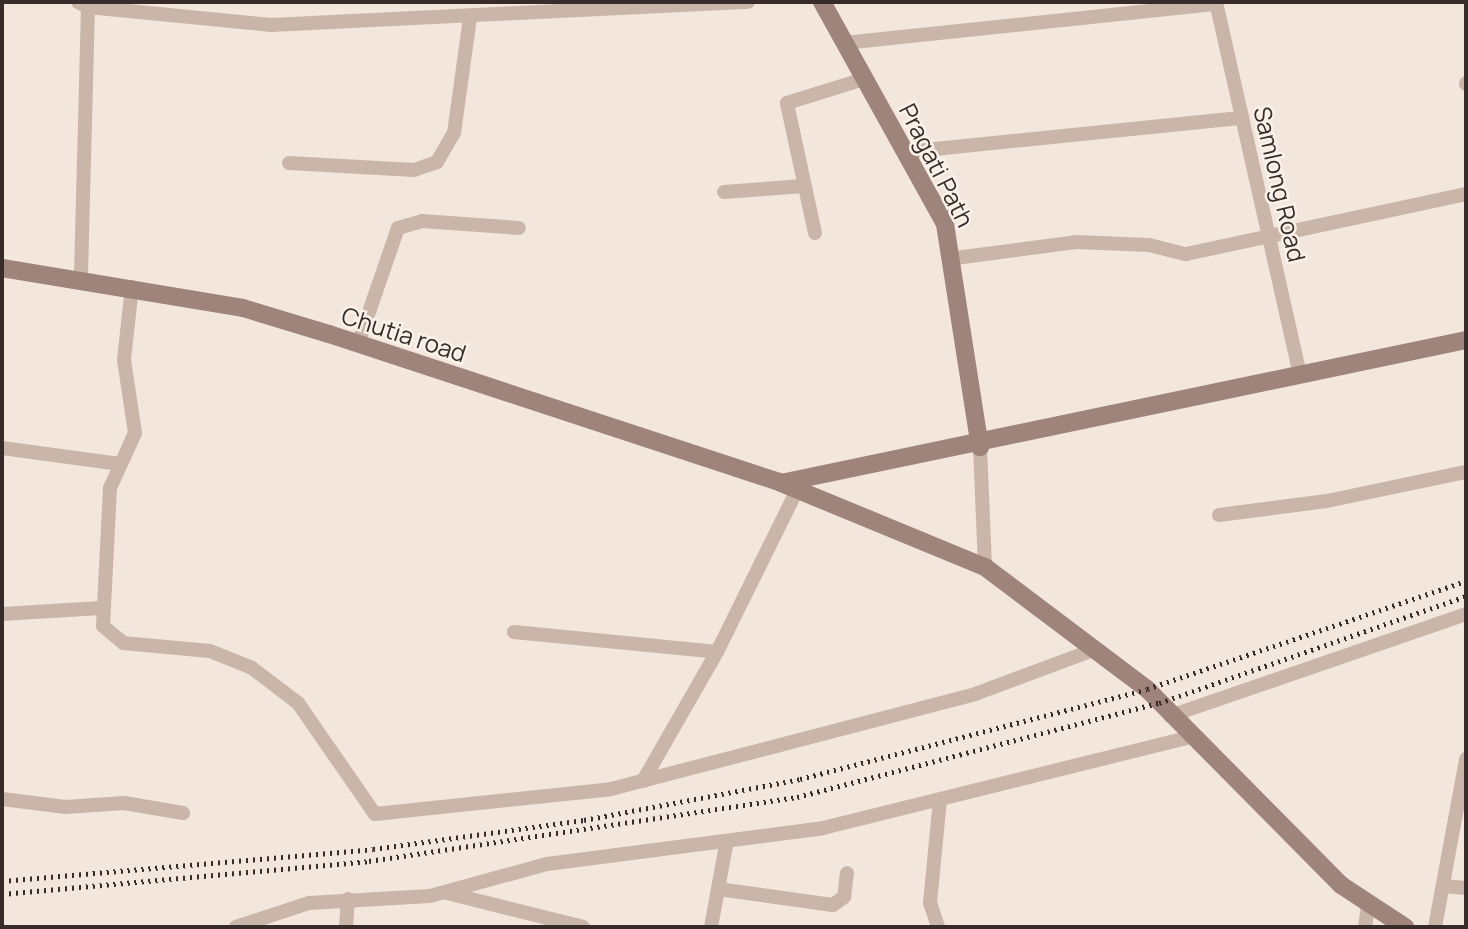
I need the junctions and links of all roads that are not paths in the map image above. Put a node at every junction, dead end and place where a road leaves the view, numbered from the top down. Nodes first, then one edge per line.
1 (748, 2) edge
2 (822, 2) edge
3 (1217, 3) edge
4 (83, 4) edge
5 (170, 8) edge
6 (470, 18) junction
7 (844, 43) junction
8 (864, 79) junction
9 (1242, 118) junction
10 (905, 152) junction
11 (289, 163) dead end
12 (803, 186) junction
13 (724, 192) dead end
14 (1466, 194) edge
15 (519, 228) dead end
16 (815, 233) dead end
17 (1270, 240) junction
18 (955, 258) junction
19 (2, 268) edge
20 (81, 277) junction
21 (132, 287) junction
22 (1466, 340) edge
23 (358, 344) junction
24 (1300, 376) junction
25 (980, 447) junction
26 (2, 448) edge
27 (120, 464) junction
28 (1466, 472) edge
29 (789, 487) junction
30 (1219, 515) dead end
31 (985, 567) junction
32 (101, 608) junction
33 (2, 614) edge
34 (1466, 614) edge
35 (514, 632) dead end
36 (1096, 649) junction
37 (717, 652) junction
38 (1170, 716) junction
39 (1190, 737) junction
40 (1466, 759) edge
41 (643, 782) junction
42 (2, 799) edge
43 (940, 799) junction
44 (183, 813) dead end
45 (726, 845) junction
46 (847, 873) dead end
47 (1443, 886) junction
48 (1466, 888) edge
49 (718, 889) junction
50 (447, 893) junction
51 (348, 899) junction
52 (1368, 905) junction
53 (236, 927) edge
54 (346, 927) edge
55 (583, 927) edge
56 (711, 927) edge
57 (938, 927) edge
58 (1365, 927) edge
59 (1405, 927) edge
60 (1435, 927) edge

1 - 6 street
2 - 7 street, Pragati Path
3 - 7 street
3 - 9 street, Samlong Road
4 - 5 street
4 - 20 street
5 - 6 street
6 - 11 street
7 - 8 street, Pragati Path
8 - 10 street, Pragati Path
8 - 12 street
9 - 10 street
9 - 17 street, Samlong Road
10 - 18 street, Pragati Path
12 - 13 street
12 - 16 street
14 - 17 street
15 - 23 street
17 - 18 street
17 - 24 street, Samlong Road
18 - 25 street, Pragati Path
19 - 20 street, Chutia road
20 - 21 street, Chutia road
21 - 23 street, Chutia road
21 - 27 street
22 - 24 street
23 - 29 street, Chutia road
24 - 25 street
25 - 29 street
25 - 31 street
26 - 27 street
27 - 32 street
28 - 30 street
29 - 31 street, Chutia road
29 - 37 street
31 - 36 street, Chutia road
32 - 33 street
32 - 41 street
34 - 38 street
35 - 37 street
36 - 38 street, Chutia road
36 - 41 street
37 - 41 street
38 - 39 street, Chutia road
39 - 43 street
39 - 52 street, Chutia road
40 - 47 street
42 - 44 street
43 - 45 street
43 - 57 street
45 - 49 street
45 - 50 street
46 - 49 street
47 - 48 street
47 - 60 street
49 - 56 street
50 - 51 street
50 - 55 street
51 - 53 street
51 - 54 street
52 - 58 street
52 - 59 street, Chutia road

